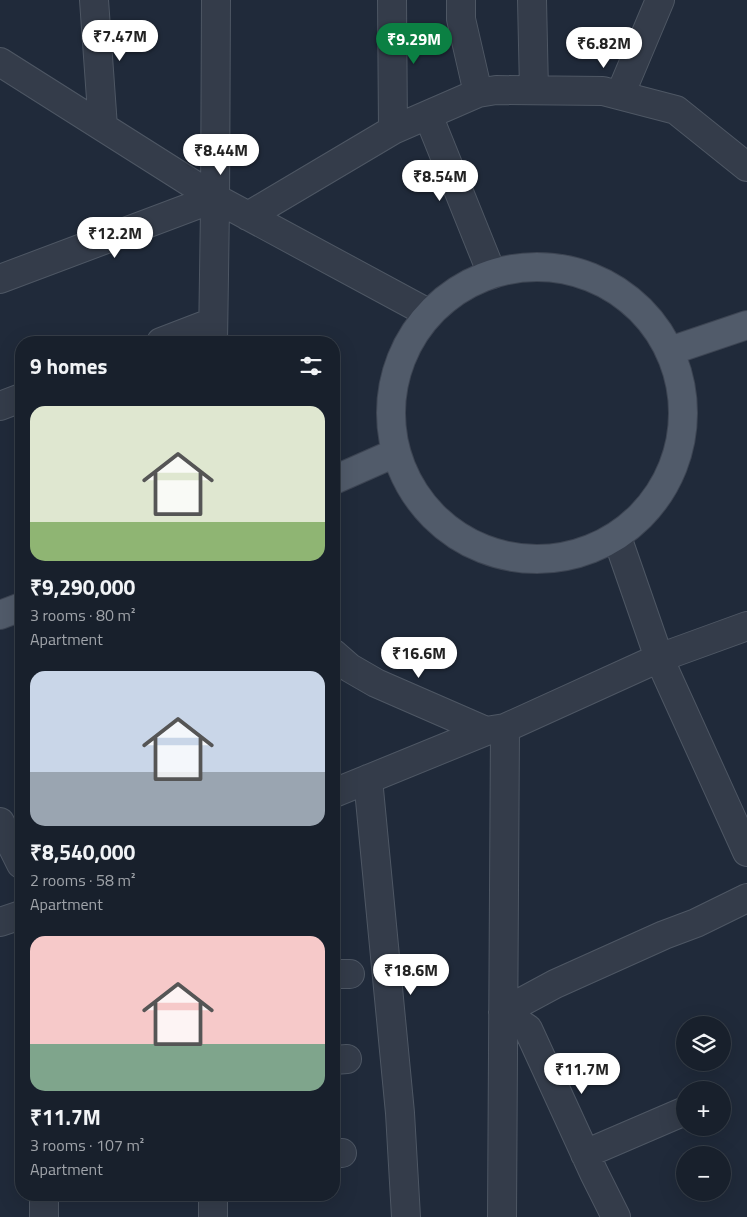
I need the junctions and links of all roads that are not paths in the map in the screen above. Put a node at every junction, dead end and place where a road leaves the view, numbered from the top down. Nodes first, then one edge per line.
1 (94, 0) edge
2 (216, 0) edge
3 (392, 0) edge
4 (461, 0) edge
5 (532, 0) edge
6 (660, 0) edge
7 (0, 62) edge
8 (534, 90) junction
9 (478, 92) junction
10 (620, 95) junction
11 (428, 115) junction
12 (103, 127) junction
13 (393, 130) junction
14 (747, 167) edge
15 (215, 198) junction
16 (248, 216) junction
17 (492, 274) junction
18 (0, 280) edge
19 (428, 313) junction
20 (747, 325) edge
21 (213, 332) edge
22 (193, 336) edge
23 (670, 351) junction
24 (15, 400) edge
25 (0, 406) edge
26 (395, 453) junction
27 (340, 477) edge
28 (617, 537) junction
29 (15, 609) edge
30 (0, 615) edge
31 (747, 626) edge
32 (659, 658) junction
33 (340, 659) edge
34 (496, 730) junction
35 (368, 779) junction
36 (340, 791) edge
37 (0, 822) edge
38 (15, 852) edge
39 (747, 852) edge
40 (747, 898) edge
41 (15, 917) edge
42 (0, 922) edge
43 (503, 1012) junction
44 (676, 1116) edge
45 (585, 1154) junction
46 (44, 1201) edge
47 (213, 1201) edge
48 (44, 1217) edge
49 (214, 1217) edge
50 (406, 1217) edge
51 (502, 1217) edge
52 (616, 1217) edge

1 - 12 street
2 - 15 street
3 - 13 street
4 - 9 street
5 - 8 street
6 - 10 street
7 - 12 street
8 - 9 street
8 - 10 street
9 - 11 street
10 - 14 street
11 - 13 street
11 - 17 street
12 - 15 street
13 - 16 street
15 - 16 street
15 - 18 street
15 - 21 street
16 - 19 street
17 - 19 main road
17 - 23 main road
19 - 26 main road
20 - 23 main road
21 - 22 street
23 - 28 main road
24 - 25 street
26 - 27 main road
26 - 28 main road
28 - 32 street
29 - 30 main road
31 - 32 street
32 - 34 street
32 - 39 street
33 - 34 street
34 - 35 street
34 - 43 street
35 - 36 street
35 - 50 street
37 - 38 street
40 - 43 street
41 - 42 street
43 - 45 street
43 - 51 street
44 - 45 street
45 - 52 street
46 - 48 street
47 - 49 street

